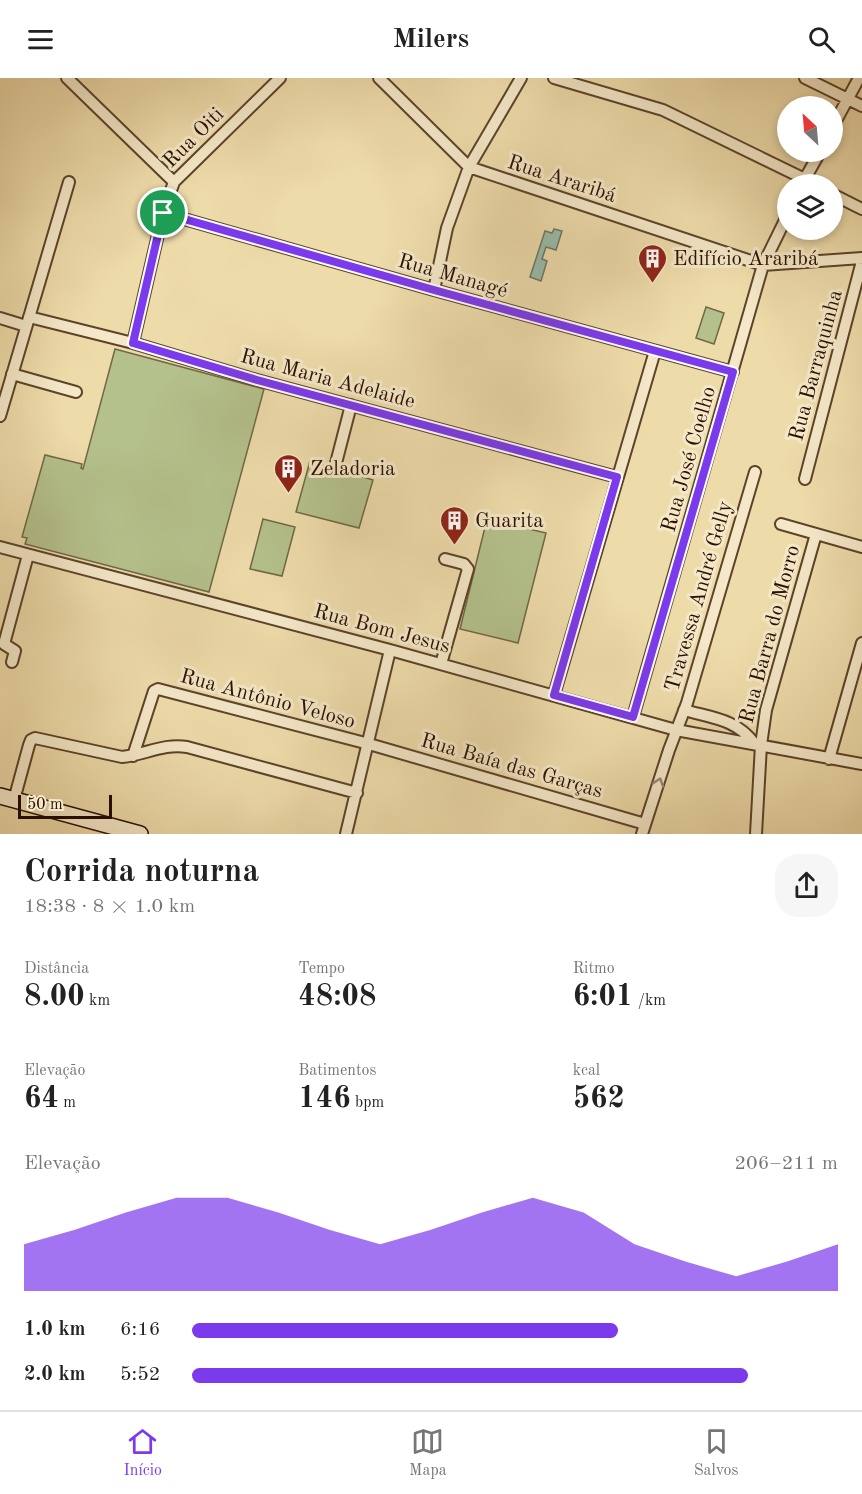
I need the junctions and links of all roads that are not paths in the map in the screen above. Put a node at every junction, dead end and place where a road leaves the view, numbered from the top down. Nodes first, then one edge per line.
1 (67, 78) edge
2 (280, 78) edge
3 (380, 78) edge
4 (521, 78) edge
5 (554, 78) edge
6 (805, 78) edge
7 (858, 78) edge
8 (572, 80) edge
9 (849, 99) junction
10 (862, 106) edge
11 (843, 109) edge
12 (469, 167) junction
13 (787, 174) edge
14 (69, 182) dead end
15 (174, 182) junction
16 (843, 200) edge
17 (862, 209) edge
18 (163, 213) junction
19 (777, 236) edge
20 (862, 260) edge
21 (763, 265) junction
22 (434, 290) junction
23 (0, 318) edge
24 (27, 321) junction
25 (133, 343) junction
26 (655, 351) junction
27 (733, 372) junction
28 (12, 374) junction
29 (76, 392) dead end
30 (351, 405) junction
31 (0, 416) edge
32 (334, 467) dead end
33 (755, 472) dead end
34 (617, 477) junction
35 (805, 479) dead end
36 (781, 524) dead end
37 (816, 534) junction
38 (0, 547) edge
39 (862, 548) edge
40 (28, 555) junction
41 (445, 559) dead end
42 (862, 643) edge
43 (390, 650) junction
44 (12, 662) dead end
45 (441, 664) junction
46 (554, 695) junction
47 (684, 710) junction
48 (633, 717) junction
49 (676, 730) junction
50 (369, 744) junction
51 (757, 744) junction
52 (133, 756) junction
53 (829, 759) junction
54 (862, 764) edge
55 (357, 793) junction
56 (7, 798) edge
57 (644, 829) edge
58 (140, 834) edge
59 (346, 834) edge
60 (756, 834) edge

1 - 15 street
2 - 15 street, Rua Oiti
3 - 12 street, Rua Araribá
4 - 12 street
5 - 8 street
6 - 9 street
7 - 9 street
8 - 13 street
9 - 10 street
9 - 11 street
12 - 21 street, Rua Araribá
12 - 22 street
14 - 24 street
15 - 18 street, Rua Oiti
16 - 17 street
18 - 22 street, Rua Managé
18 - 25 street, Rua Oiti
19 - 21 street, Rua José Coelho
20 - 21 street
20 - 35 street, Rua Barraquinha
21 - 27 street, Rua José Coelho
22 - 26 street, Rua Managé
23 - 24 street, Rua Maria Adelaide
24 - 25 street, Rua Maria Adelaide
24 - 28 street
25 - 30 street, Rua Maria Adelaide
26 - 27 street, Rua Managé
26 - 34 street
27 - 48 street, Rua José Coelho
28 - 29 street
28 - 31 street
30 - 32 street
30 - 34 street, Rua Maria Adelaide
33 - 47 street, Travessa André Gelly
34 - 46 street
36 - 37 street
37 - 39 street
37 - 51 street, Rua Barra do Morro
38 - 40 street, Rua Bom Jesus
40 - 43 street, Rua Bom Jesus
40 - 44 street
41 - 45 street
42 - 53 street
43 - 45 street, Rua Bom Jesus
43 - 50 street
45 - 46 street, Rua Bom Jesus
46 - 48 street, Rua Bom Jesus
47 - 49 street, Travessa André Gelly
47 - 51 street
48 - 49 street, Rua Bom Jesus
49 - 51 street, Rua Bom Jesus
57 -> 49 street, Travessa André Gelly
50 - 52 street, Rua Antônio Veloso
50 - 55 street
50 - 57 street, Rua Baía das Garças
51 - 53 street, Rua Bom Jesus
51 - 60 street, Rua Barra do Morro
52 - 55 street
52 - 56 street
53 - 54 street, Rua Bom Jesus
55 - 59 street
56 - 58 main road

